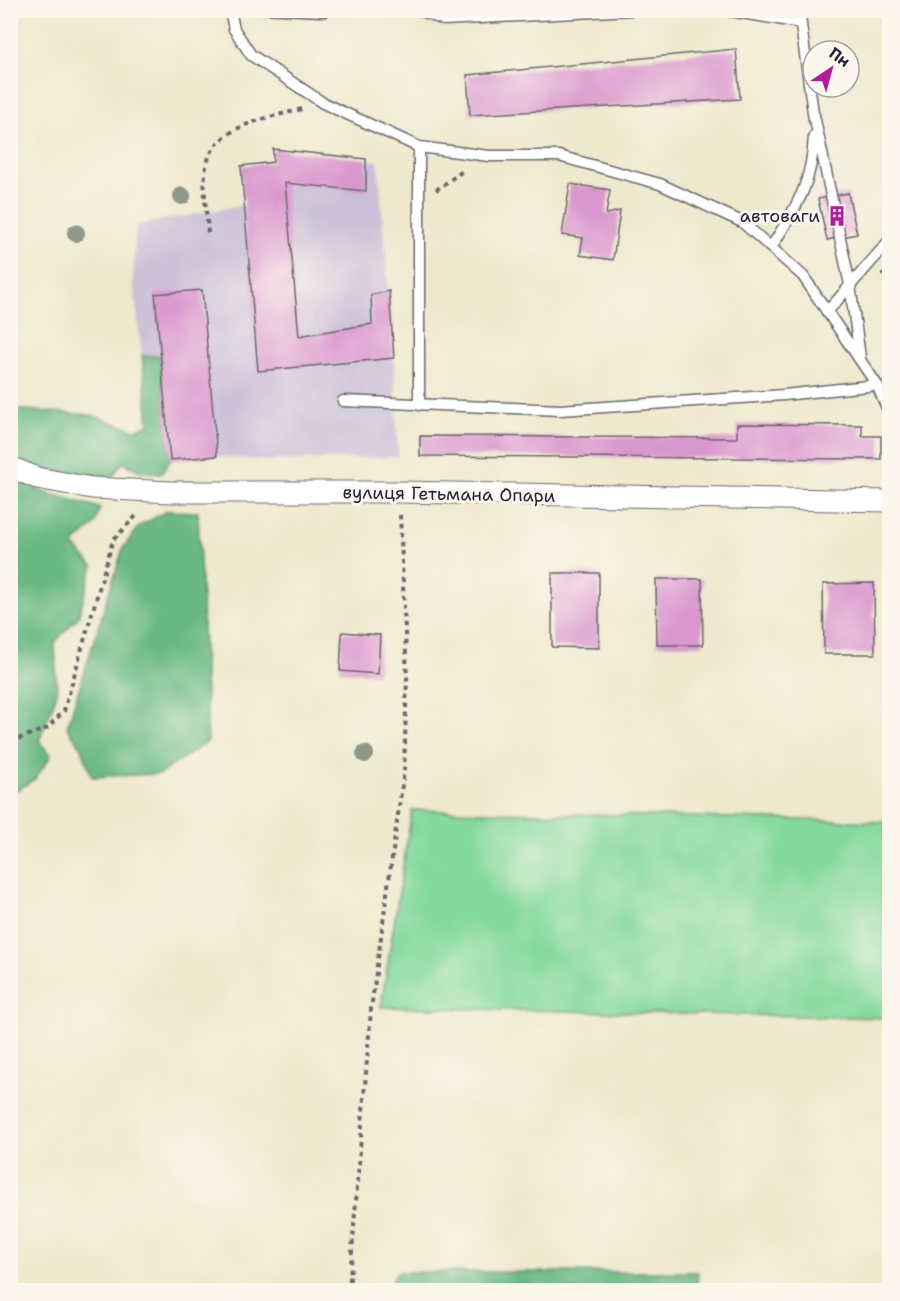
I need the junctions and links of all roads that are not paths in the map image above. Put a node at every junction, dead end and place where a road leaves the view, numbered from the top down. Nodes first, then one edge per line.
1 (230, 10) edge
2 (419, 10) edge
3 (631, 10) edge
4 (724, 10) edge
5 (799, 10) edge
6 (801, 23) junction
7 (814, 115) junction
8 (419, 147) junction
9 (890, 240) edge
10 (771, 246) junction
11 (850, 285) junction
12 (827, 312) junction
13 (860, 360) junction
14 (877, 385) junction
15 (343, 401) dead end
16 (419, 405) junction
17 (890, 415) edge
18 (10, 467) edge
19 (890, 501) edge

1 - 8 lane
2 - 3 lane
4 - 6 lane
5 - 6 lane
6 - 7 lane
7 - 10 lane
7 - 11 lane
8 - 10 lane
8 - 16 lane
9 - 11 lane
10 - 12 lane
11 - 12 lane
11 - 13 lane
12 - 13 lane
13 - 14 lane
14 - 16 lane
14 - 17 lane
15 - 16 lane
18 - 19 street, вулиця Гетьмана Опари

